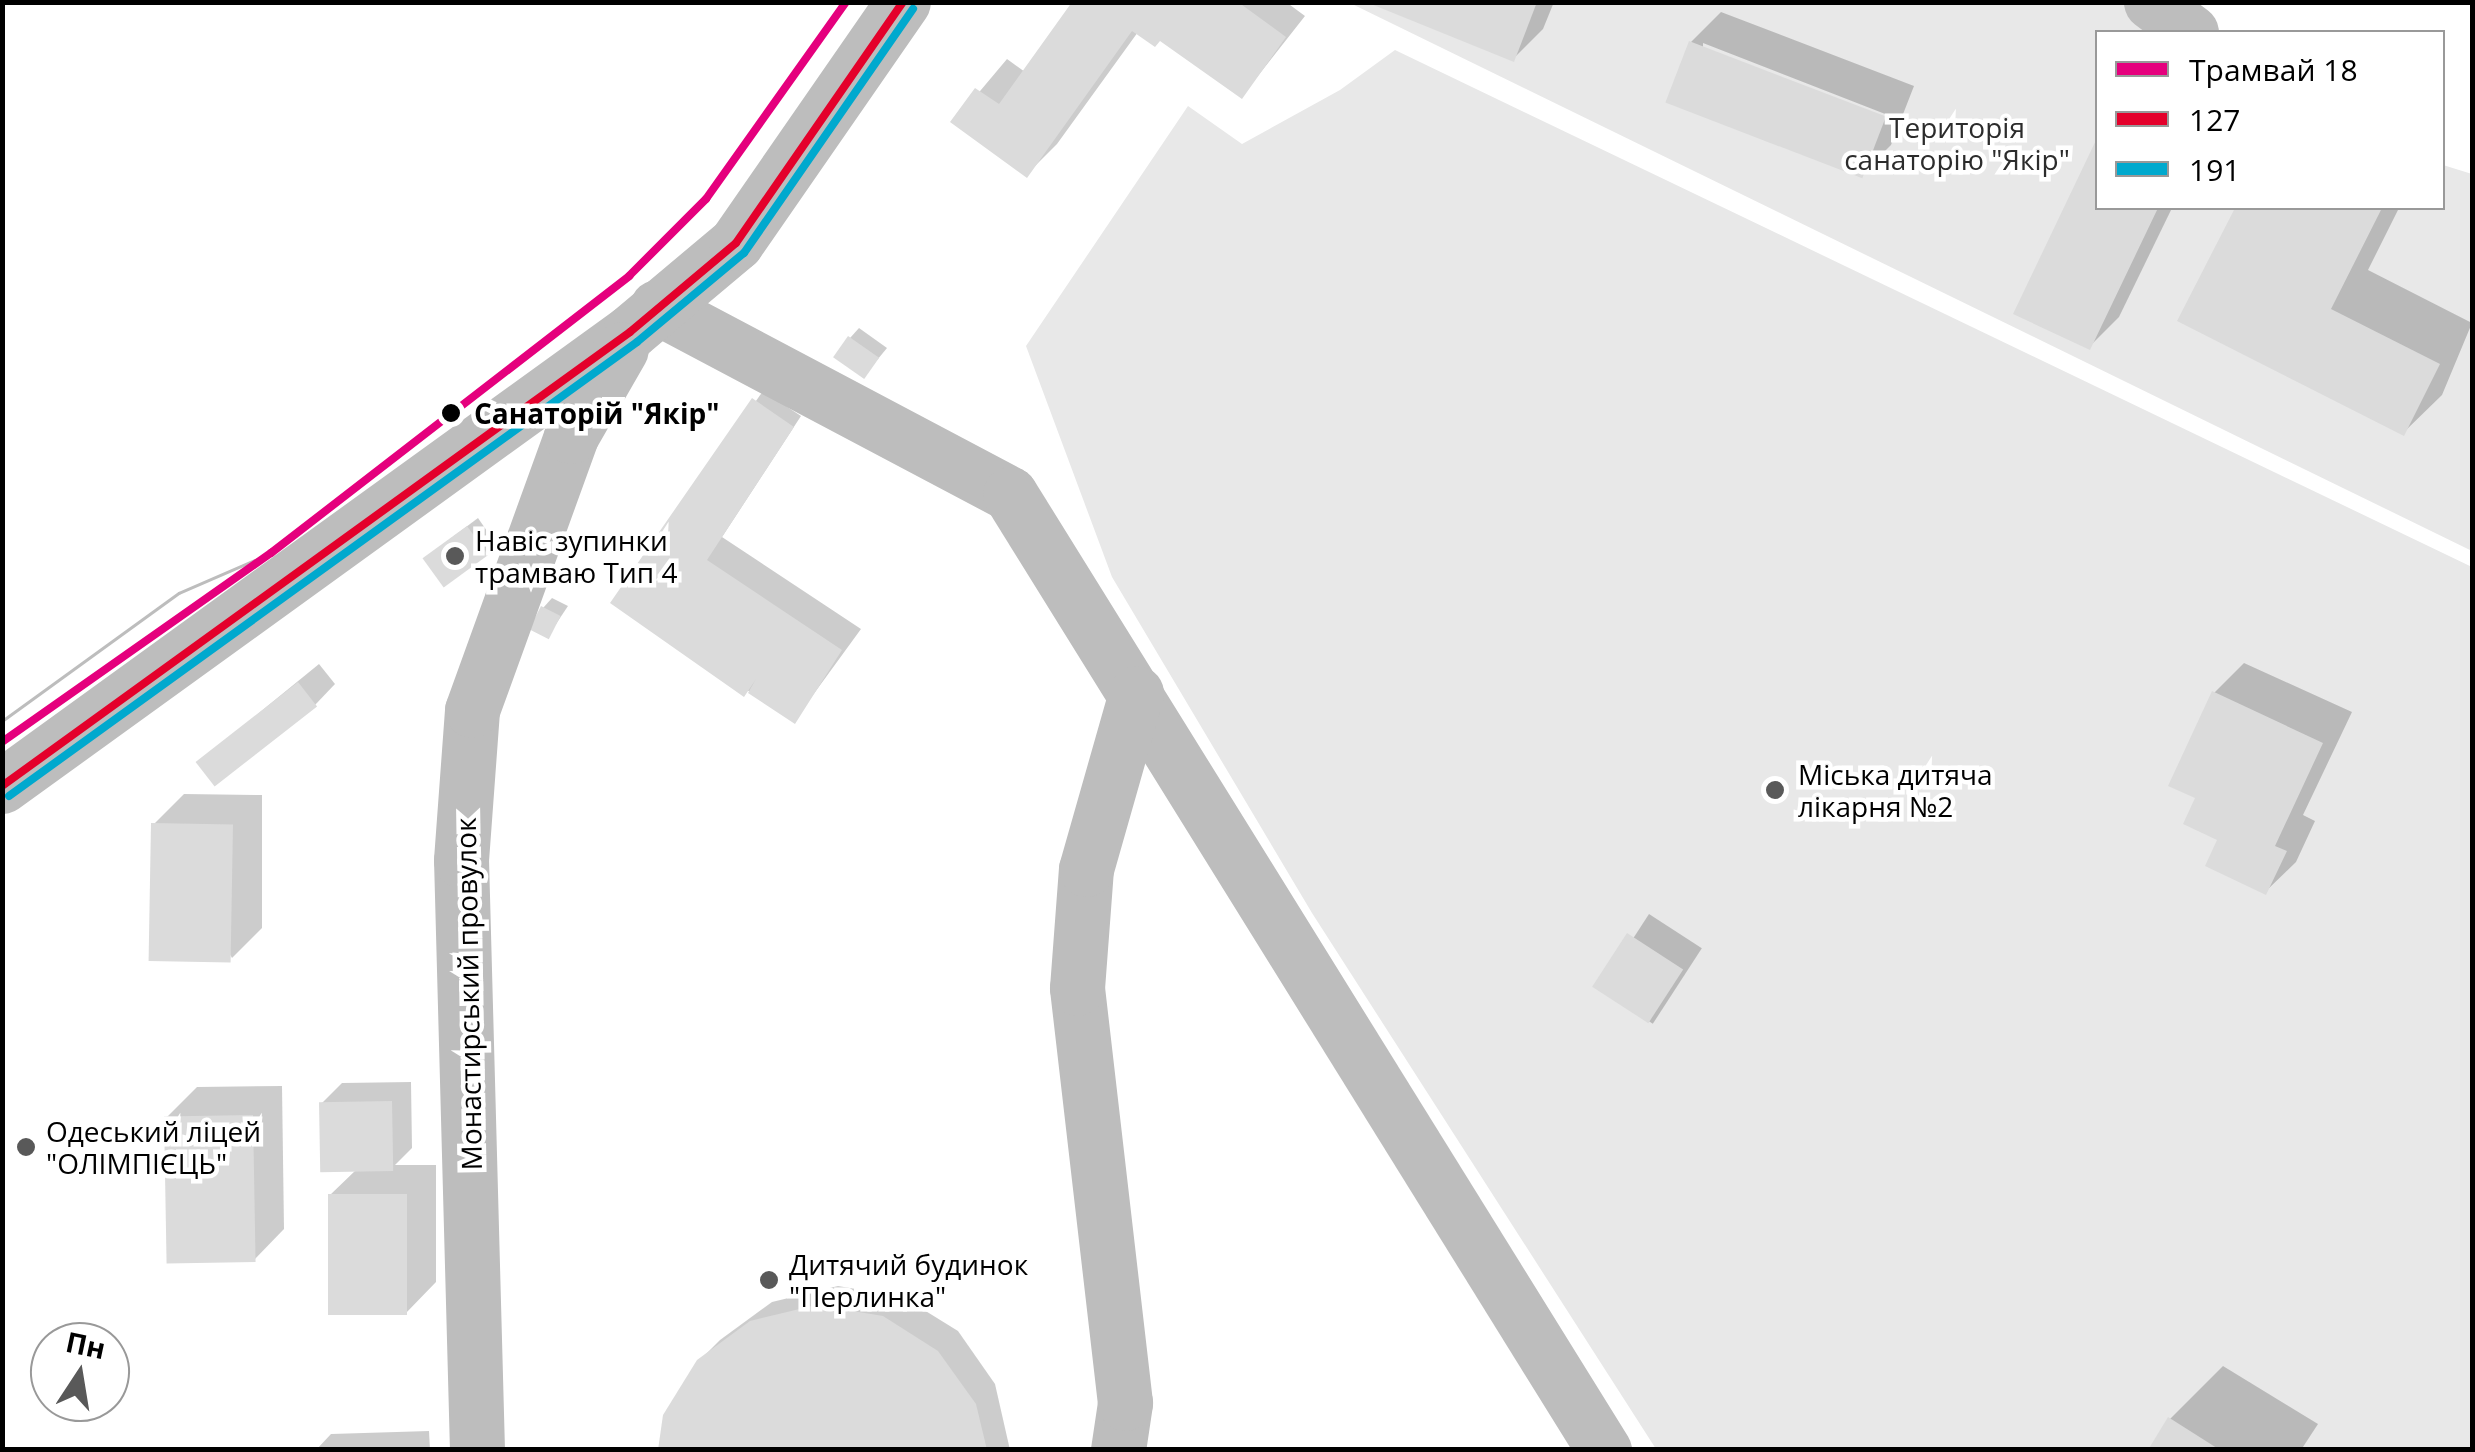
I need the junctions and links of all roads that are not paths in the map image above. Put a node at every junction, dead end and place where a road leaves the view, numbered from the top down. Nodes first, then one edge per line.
1 (903, 2) edge
2 (2152, 2) edge
3 (2189, 30) edge
4 (644, 320) junction
5 (1136, 693) junction
6 (2, 786) edge
7 (477, 1450) edge
8 (1118, 1450) edge
9 (1604, 1450) edge

1 - 4 street
2 - 3 street
4 - 5 street
4 - 6 street
4 - 7 street, Монастирський провулок
5 - 8 street
5 - 9 street

